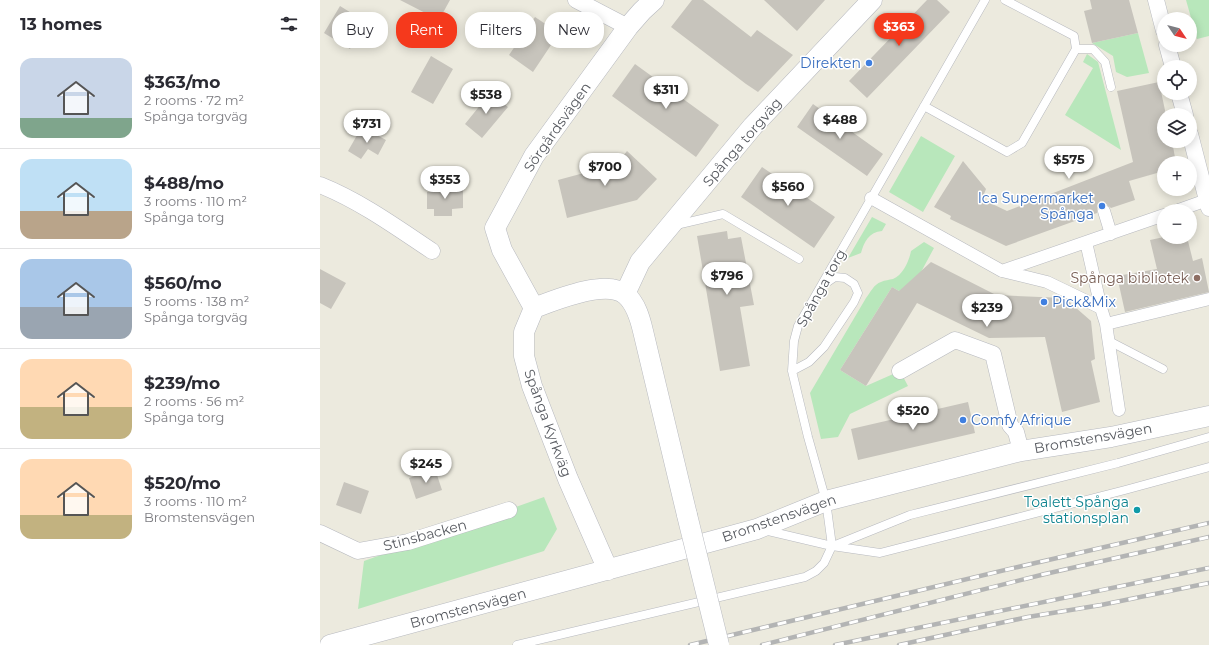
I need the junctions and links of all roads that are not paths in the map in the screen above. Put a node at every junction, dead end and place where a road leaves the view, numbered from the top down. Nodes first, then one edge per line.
1 (576, 0) edge
2 (654, 0) edge
3 (872, 0) edge
4 (985, 0) edge
5 (1005, 0) edge
6 (1156, 0) edge
7 (1159, 12) edge
8 (628, 27) junction
9 (1076, 49) junction
10 (1111, 87) dead end
11 (924, 106) junction
12 (1194, 148) edge
13 (320, 185) edge
14 (871, 198) junction
15 (1208, 204) edge
16 (1197, 206) edge
17 (1104, 211) dead end
18 (1157, 218) edge
19 (669, 227) junction
20 (1111, 234) junction
21 (1086, 242) junction
22 (432, 251) dead end
23 (799, 259) dead end
24 (1002, 271) junction
25 (821, 286) junction
26 (625, 294) junction
27 (1209, 299) edge
28 (534, 308) junction
29 (1100, 308) junction
30 (1106, 324) junction
31 (1109, 341) junction
32 (1163, 369) dead end
33 (792, 371) junction
34 (900, 371) dead end
35 (1118, 410) dead end
36 (1209, 416) edge
37 (1209, 437) edge
38 (1020, 450) junction
39 (1209, 467) edge
40 (826, 501) junction
41 (508, 510) dead end
42 (757, 529) junction
43 (320, 532) edge
44 (832, 546) junction
45 (608, 570) junction
46 (330, 645) edge
47 (516, 645) edge
48 (719, 645) edge

1 - 8 street
2 - 8 street, Sörgårdsvägen
3 - 19 street, Spånga torgväg
4 - 11 lane, Spånga torg
5 - 9 lane
6 - 7 street
8 - 28 street, Sörgårdsvägen
9 - 10 lane
9 - 11 lane
11 - 14 lane, Spånga torg
12 - 15 street
13 - 22 street
14 - 24 street
14 - 25 lane, Spånga torg
15 - 16 street
17 - 20 street
18 - 20 street
19 - 23 lane
19 - 26 street, Spånga torgväg
20 - 21 street
21 - 24 street
21 - 29 street
24 - 29 street
25 - 33 lane, Spånga torg
25 - 33 lane
26 - 28 street
26 - 48 street, bridge
27 - 30 street
28 - 45 street, Spånga Kyrkväg
29 - 30 street
30 - 31 street
31 - 32 lane
31 - 35 street
33 - 40 lane, Spånga torg
34 - 38 street
36 - 38 street, Bromstensvägen
37 - 44 lane
38 - 40 street, Bromstensvägen
39 - 44 lane
40 - 42 street, Bromstensvägen
40 - 44 lane, Spånga torg
41 - 43 street, Stinsbacken
42 - 44 lane
42 - 45 street, Bromstensvägen
44 - 47 lane
45 - 46 street, Bromstensvägen

